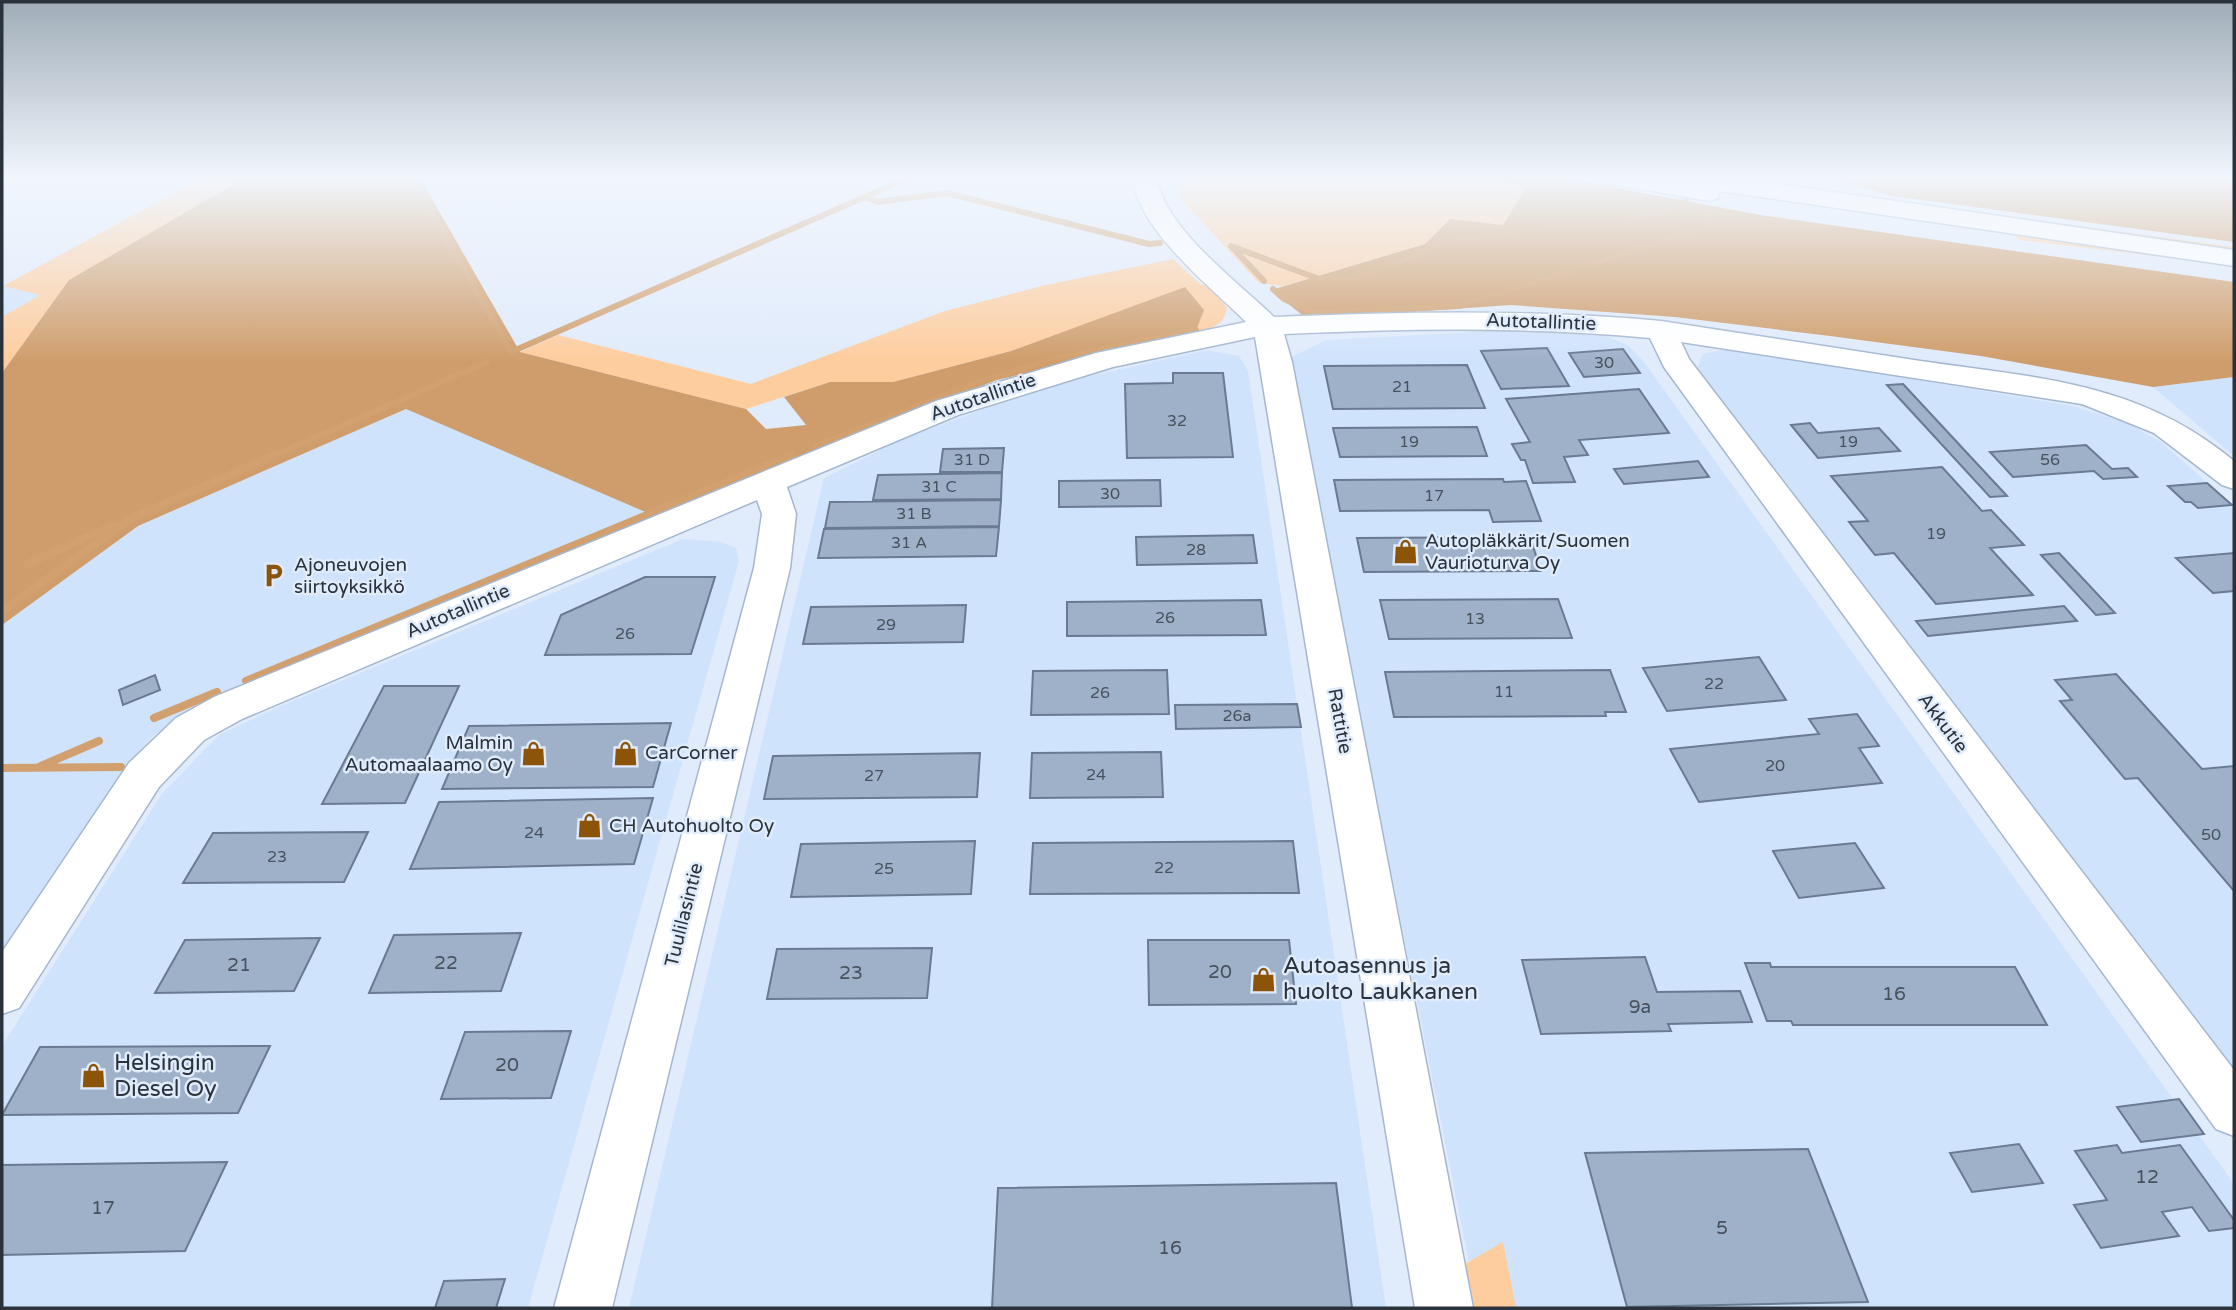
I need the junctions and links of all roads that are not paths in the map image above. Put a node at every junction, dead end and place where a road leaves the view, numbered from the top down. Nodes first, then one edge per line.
1 (1179, 239) edge
2 (2095, 239) edge
3 (2234, 258) edge
4 (1267, 326) junction
5 (1661, 330) junction
6 (2234, 478) edge
7 (768, 481) junction
8 (2, 992) edge
9 (2234, 1111) edge
10 (583, 1308) edge
11 (1444, 1308) edge

1 - 4 street
2 - 3 street
4 - 5 street, Autotallintie
4 - 7 street, Autotallintie
4 - 11 street, Rattitie
5 - 6 street, Autotallintie
5 - 9 street, Akkutie
7 - 8 street, Autotallintie
7 - 10 street, Tuulilasintie

